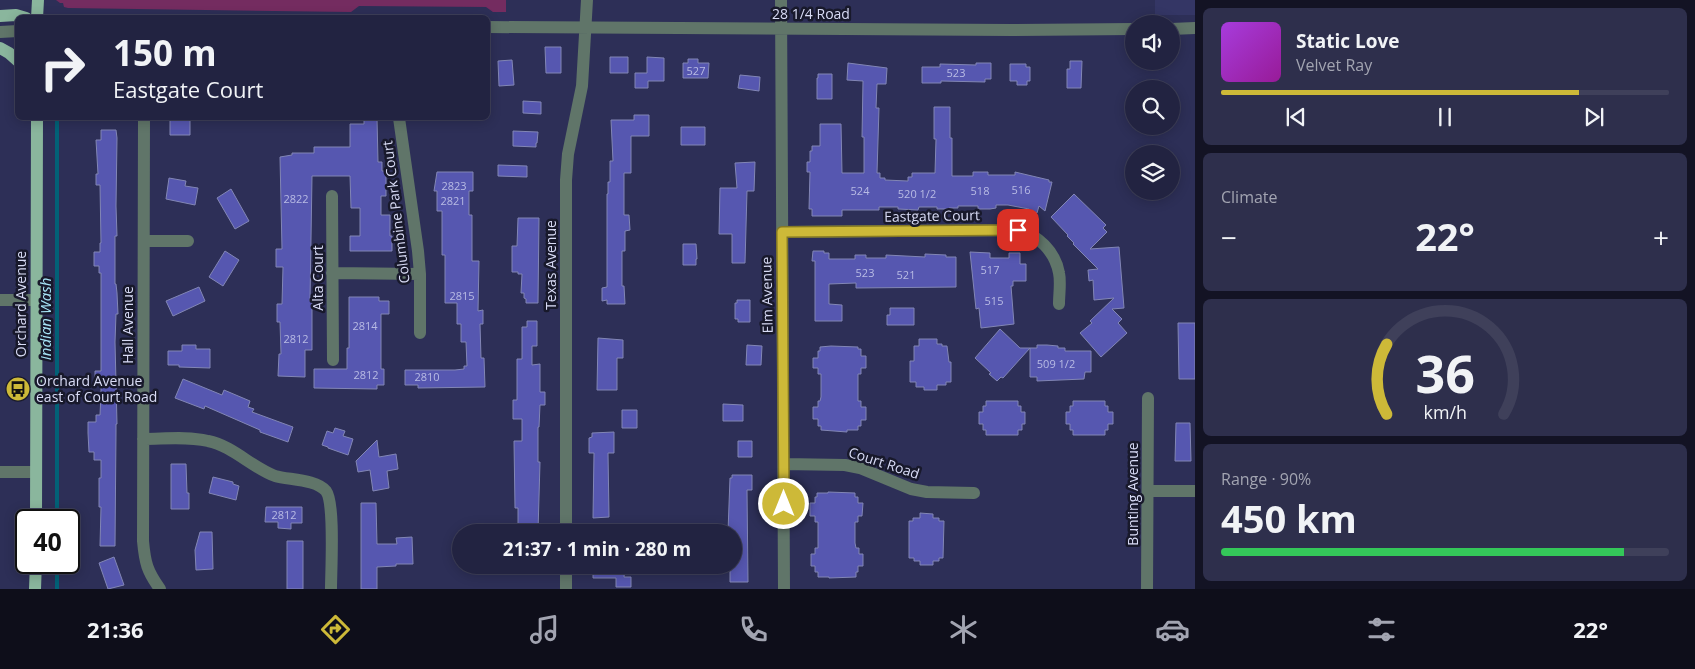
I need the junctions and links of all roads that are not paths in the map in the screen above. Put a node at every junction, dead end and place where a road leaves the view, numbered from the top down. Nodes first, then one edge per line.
1 (38, 0) edge
2 (587, 0) edge
3 (781, 0) edge
4 (15, 15) edge
5 (37, 15) edge
6 (0, 16) edge
7 (490, 27) edge
8 (586, 27) junction
9 (1180, 28) edge
10 (1195, 28) edge
11 (781, 29) junction
12 (1125, 29) edge
13 (15, 31) edge
14 (0, 32) edge
15 (0, 48) edge
16 (15, 58) edge
17 (37, 120) edge
18 (144, 120) edge
19 (399, 120) edge
20 (332, 196) dead end
21 (782, 232) junction
22 (144, 241) junction
23 (188, 241) dead end
24 (332, 273) junction
25 (420, 274) junction
26 (0, 300) edge
27 (36, 300) junction
28 (1059, 304) dead end
29 (420, 333) dead end
30 (333, 360) dead end
31 (1148, 398) dead end
32 (143, 439) junction
33 (784, 464) junction
34 (0, 472) edge
35 (36, 472) junction
36 (1148, 491) junction
37 (1195, 491) edge
38 (974, 493) dead end
39 (36, 509) edge
40 (566, 524) edge
41 (36, 574) edge
42 (566, 574) edge
43 (36, 589) edge
44 (160, 589) edge
45 (332, 589) edge
46 (566, 589) edge
47 (784, 589) edge
48 (1147, 589) edge

1 - 5 main road
2 - 8 street, Texas Avenue
3 - 11 street, Elm Avenue
4 - 6 main road
7 - 8 street, 28 1/4 Road
8 - 11 street, 28 1/4 Road
8 - 40 street, Texas Avenue
9 - 10 street
11 - 12 street, 28 1/4 Road
11 - 21 street, Elm Avenue
13 - 14 street
15 - 16 main road
17 - 27 main road, Orchard Avenue
18 - 22 street, Hall Avenue
19 - 25 street, Columbine Park Court
20 - 24 street, Alta Court
21 - 28 street, Eastgate Court
21 - 33 street, Elm Avenue
22 - 23 street
22 - 32 street, Hall Avenue
24 - 25 street
24 - 30 street, Alta Court
25 - 29 street, Columbine Park Court
26 - 27 street
27 - 35 main road, Orchard Avenue
31 - 36 street, Bunting Avenue
32 - 44 street, Hall Avenue
32 - 45 street
33 - 38 street, Court Road
33 - 47 street, Elm Avenue
34 - 35 street
35 - 39 main road, Orchard Avenue
36 - 37 street
36 - 48 street, Bunting Avenue
41 - 43 main road
42 - 46 street

